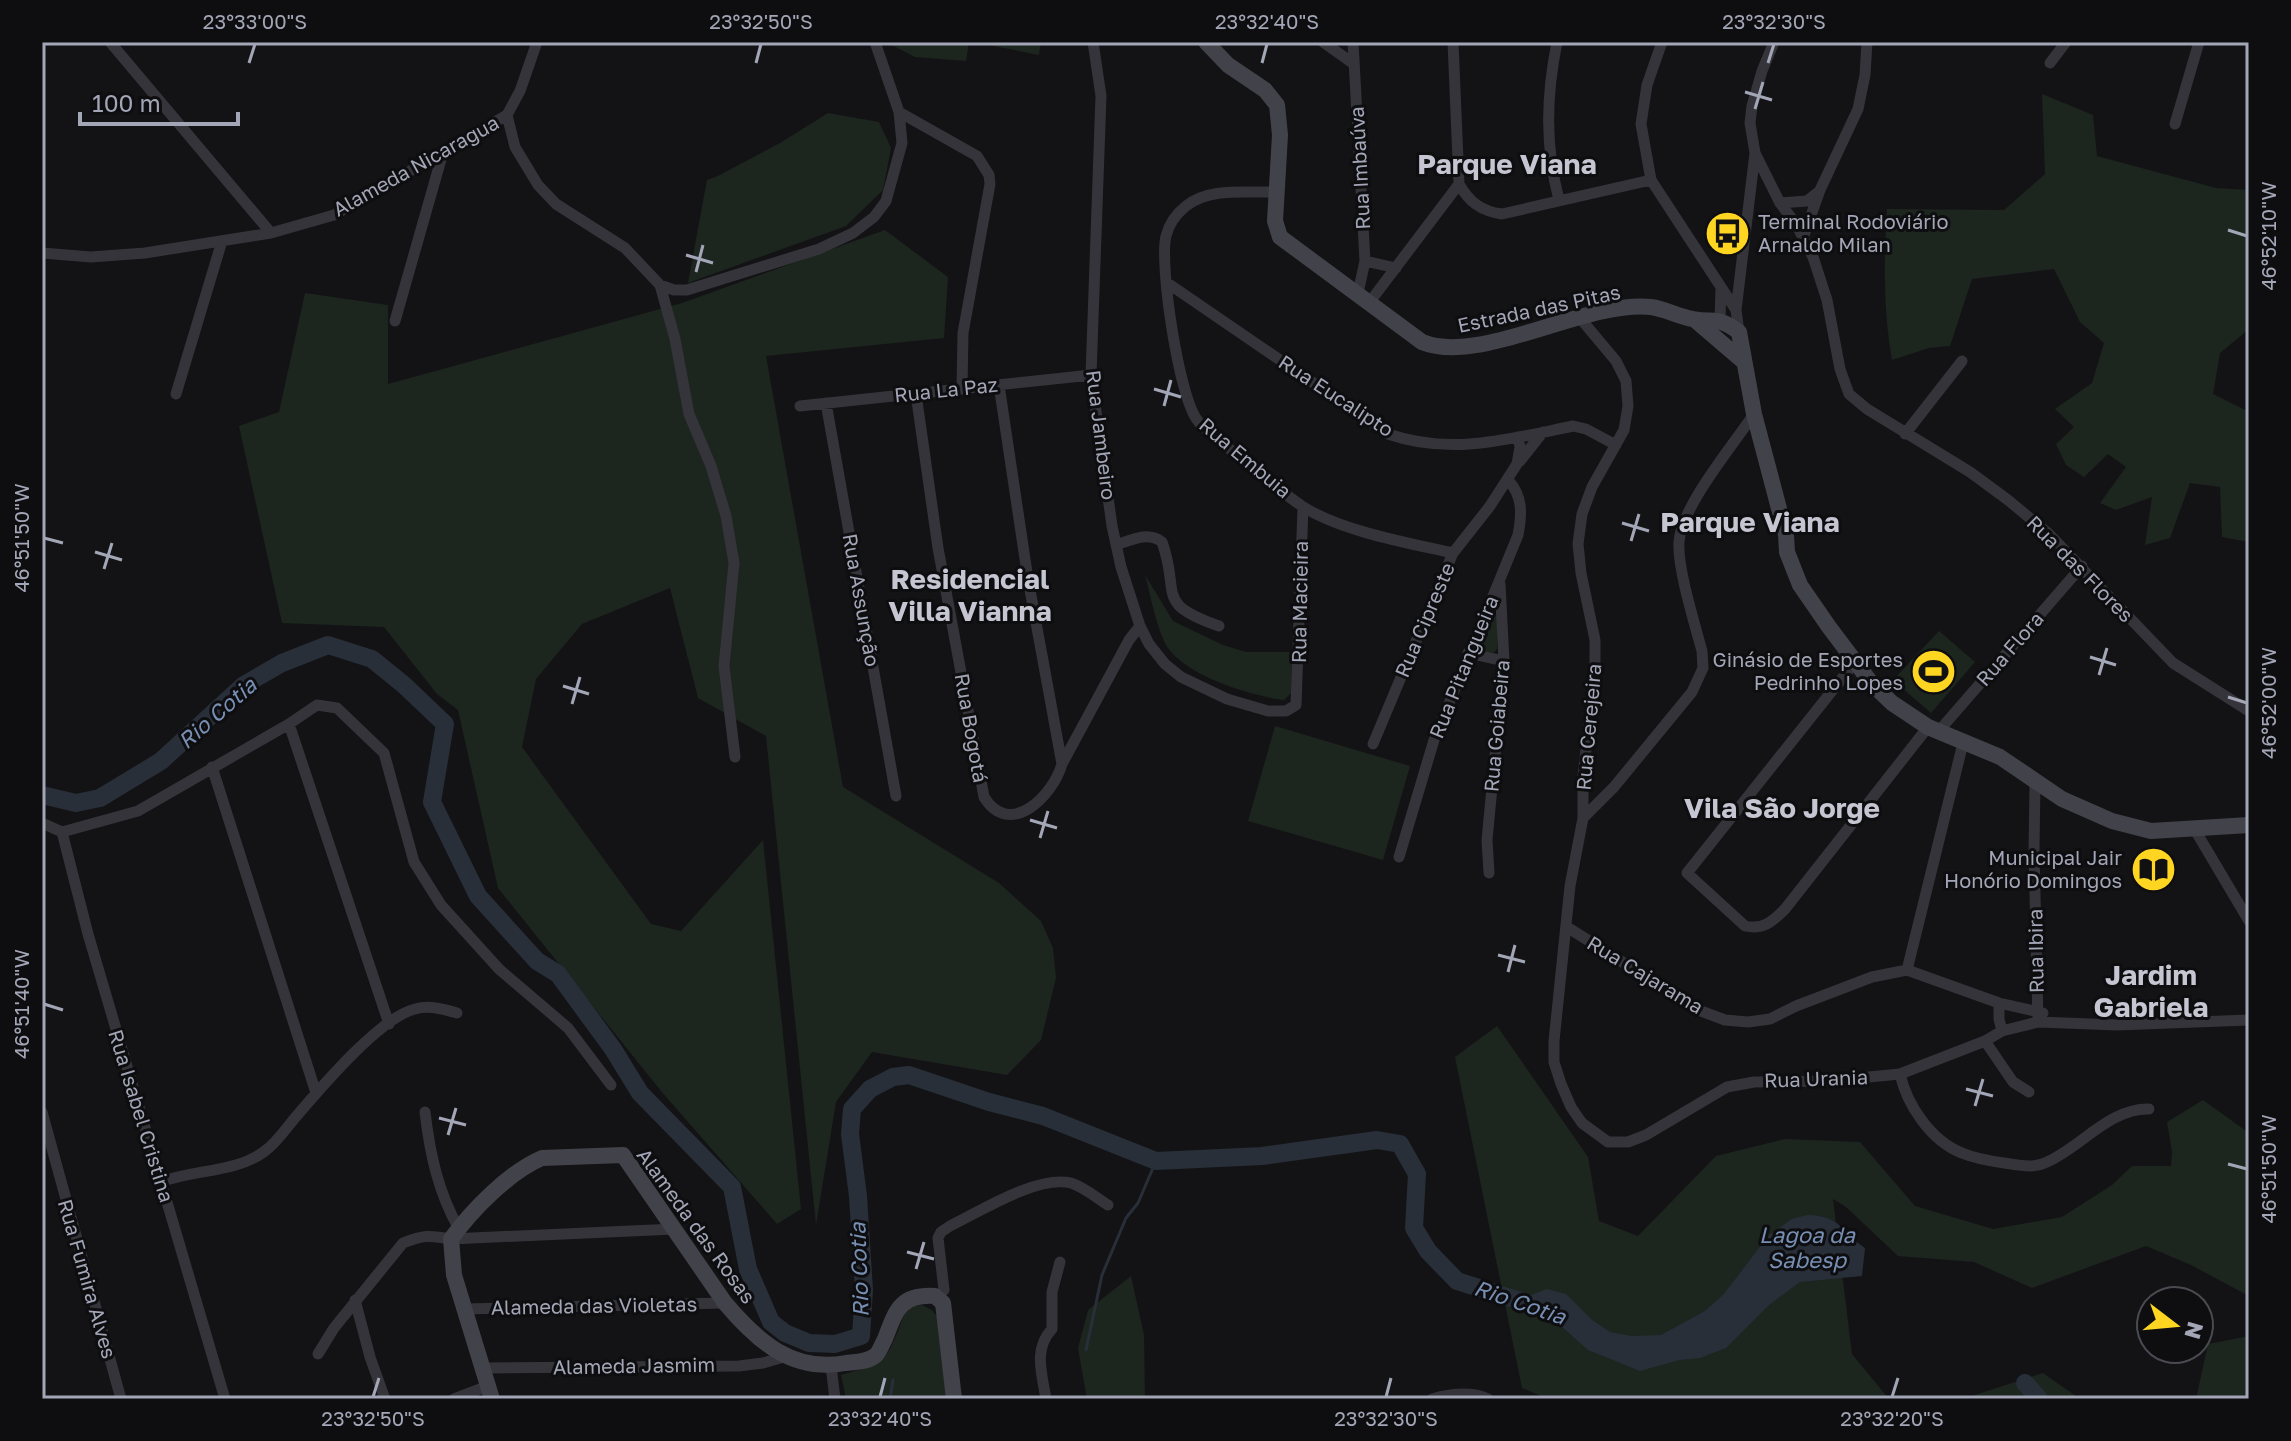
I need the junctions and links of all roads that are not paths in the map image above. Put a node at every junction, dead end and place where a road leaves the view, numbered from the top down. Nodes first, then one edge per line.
1 (110, 42) edge
2 (537, 42) edge
3 (875, 42) edge
4 (1093, 42) edge
5 (1206, 42) edge
6 (1323, 42) edge
7 (1353, 42) edge
8 (1453, 42) edge
9 (1557, 42) edge
10 (1662, 42) edge
11 (1774, 42) edge
12 (1867, 42) edge
13 (2066, 42) edge
14 (2199, 42) edge
15 (2050, 63) dead end
16 (1354, 64) junction
17 (899, 112) junction
18 (507, 115) junction
19 (2175, 124) dead end
20 (444, 149) junction
21 (1755, 153) junction
22 (1651, 180) junction
23 (1459, 184) junction
24 (1820, 190) junction
25 (1275, 192) junction
26 (1559, 200) junction
27 (1780, 203) junction
28 (271, 233) junction
29 (1803, 238) junction
30 (222, 241) junction
31 (42, 253) edge
32 (1365, 261) junction
33 (1396, 268) junction
34 (1166, 282) junction
35 (660, 285) junction
36 (1721, 288) junction
37 (1364, 298) junction
38 (1736, 310) junction
39 (1580, 318) junction
40 (1720, 319) junction
41 (1695, 320) junction
42 (395, 321) dead end
43 (1734, 339) junction
44 (1962, 361) dead end
45 (1091, 375) junction
46 (999, 385) junction
47 (962, 389) junction
48 (176, 394) dead end
49 (916, 394) junction
50 (826, 403) junction
51 (800, 406) dead end
52 (1754, 414) junction
53 (1543, 432) junction
54 (1905, 434) junction
55 (1518, 437) junction
56 (1616, 445) junction
57 (1517, 464) junction
58 (1508, 480) junction
59 (1303, 507) junction
60 (1116, 545) junction
61 (1453, 553) junction
62 (2082, 566) junction
63 (1500, 579) junction
64 (1140, 626) junction
65 (1219, 626) dead end
66 (1468, 653) junction
67 (1504, 661) junction
68 (1855, 662) junction
69 (1298, 698) joint
70 (2249, 711) edge
71 (289, 724) junction
72 (1933, 729) junction
73 (1963, 743) junction
74 (1373, 744) dead end
75 (735, 757) dead end
76 (1062, 764) junction
77 (212, 767) junction
78 (2035, 783) junction
79 (896, 796) dead end
80 (1583, 818) junction
81 (42, 823) edge
82 (2249, 825) edge
83 (2195, 830) junction
84 (62, 832) junction
85 (1399, 857) dead end
86 (1489, 873) dead end
87 (2249, 921) edge
88 (1567, 927) junction
89 (1907, 970) junction
90 (1999, 1003) junction
91 (457, 1013) dead end
92 (2038, 1016) junction
93 (2249, 1020) edge
94 (389, 1024) junction
95 (2002, 1031) junction
96 (1985, 1041) junction
97 (1900, 1074) junction
98 (611, 1085) dead end
99 (2029, 1092) dead end
100 (316, 1093) junction
101 (2149, 1109) dead end
102 (42, 1112) edge
103 (425, 1112) dead end
104 (1608, 1142) joint
105 (161, 1182) junction
106 (1108, 1205) dead end
107 (675, 1229) junction
108 (455, 1234) junction
109 (1060, 1262) dead end
110 (944, 1290) dead end
111 (355, 1300) junction
112 (725, 1303) junction
113 (463, 1309) junction
114 (318, 1354) dead end
115 (784, 1357) junction
116 (831, 1366) junction
117 (483, 1368) junction
118 (490, 1392) edge
119 (1483, 1398) edge
120 (121, 1399) edge
121 (225, 1399) edge
122 (385, 1399) edge
123 (454, 1399) edge
124 (835, 1399) edge
125 (954, 1399) edge
126 (1046, 1399) edge
127 (1432, 1399) edge

1 - 28 street
2 - 18 street
3 - 17 street
4 - 45 street, Rua Jambeiro
5 - 25 main road, Estrada das Pitas
6 - 16 street
7 - 16 street, Rua Imbaúva
8 - 23 street
9 - 26 street
10 - 22 street
11 - 21 street
12 - 24 street
13 - 15 street
14 - 19 street
16 - 32 street, Rua Imbaúva
17 - 35 street
17 - 47 street
18 - 20 street, Alameda Nicaragua
18 - 35 street
20 - 28 street, Alameda Nicaragua
20 - 42 street
21 - 27 street, Rua das Flores
21 - 38 street
22 - 26 street
22 - 36 street
23 - 26 street
23 - 33 street
24 - 27 street
24 - 29 street
25 - 34 street, Rua Embuia
25 - 37 main road, Estrada das Pitas
27 - 29 street, Rua das Flores
28 - 30 street, Alameda Nicaragua
29 - 54 street, Rua das Flores
30 - 31 street, Alameda Nicaragua
30 - 48 street
32 - 33 street
32 - 37 street, Rua Imbaúva
33 - 37 street
34 - 55 street, Rua Eucalipto
34 - 59 street, Rua Embuia
35 - 75 street
36 - 38 street
36 - 40 street
37 - 39 main road, Estrada das Pitas
38 - 43 street
39 - 41 main road, Estrada das Pitas
39 - 56 street, Rua Cerejeira
40 - 41 main road, Estrada das Pitas
40 - 43 main road
41 - 43 main road, Estrada das Pitas
43 - 52 main road
44 - 54 street
45 - 46 street, Rua La Paz
45 - 60 street, Rua Jambeiro
46 - 47 street, Rua La Paz
46 - 76 street
47 - 49 street, Rua La Paz
49 - 50 street, Rua La Paz
49 - 76 street, Rua Bogotá
50 - 51 street, Rua La Paz
50 - 79 street, Rua Assunção
52 - 68 main road
52 - 80 street
53 - 55 street, Rua Eucalipto
53 - 56 street, Rua Eucalipto
53 - 57 street, Rua Cipreste
54 - 62 street, Rua das Flores
55 - 57 street, Rua Cipreste
56 - 80 street, Rua Cerejeira
57 - 58 street, Rua Cipreste
58 - 61 street, Rua Cipreste
58 - 63 street, Rua Pitangueira
59 - 61 street, Rua Embuia
59 - 69 street, Rua Macieira
60 - 64 street, Rua Jambeiro
60 - 65 street
61 - 74 street, Rua Cipreste
62 - 70 street, Rua das Flores
62 - 72 street, Rua Flora
63 - 66 street, Rua Pitangueira
63 - 67 street, Rua Goiabeira
64 - 69 street, Rua Jambeiro
64 - 76 street, Rua Bogotá
66 - 67 street
66 - 85 street, Rua Pitangueira
67 - 86 street, Rua Goiabeira
68 - 72 main road
68 - 72 street, Rua Flora
71 - 77 street
71 - 94 street
71 - 98 street
72 - 73 main road
73 - 78 main road
73 - 89 street
77 - 84 street
77 - 100 street
78 - 83 main road
78 - 92 street, Rua Ibira
80 - 88 street, Rua Cerejeira
81 - 84 street
82 - 83 main road
83 - 87 street
84 - 105 street, Rua Isabel Cristina
88 - 89 street, Rua Cajarama
88 - 104 street, Rua Cerejeira
89 - 90 street
90 - 92 street
90 - 95 street
91 - 94 street
92 - 93 street
92 - 95 street, Rua Urania
94 - 100 street
95 - 96 street, Rua Urania
96 - 97 street, Rua Urania
96 - 99 street
97 - 101 street
97 - 104 street, Rua Urania
100 - 105 street
102 - 120 street, Rua Fumira Alves
103 - 108 street
105 - 121 street, Rua Isabel Cristina
106 - 110 street
107 - 108 street
107 - 108 main road, Alameda das Rosas
107 - 112 main road, Alameda das Rosas
108 - 111 street
108 - 113 main road
109 - 126 street
111 - 114 street
111 - 122 street
112 - 113 street, Alameda das Violetas
112 - 115 main road, Alameda das Rosas
113 - 117 main road
115 - 116 main road, Alameda das Rosas
115 - 117 street, Alameda Jasmim
116 - 124 street
116 - 125 main road
117 - 118 main road
118 - 123 street
119 - 127 street

